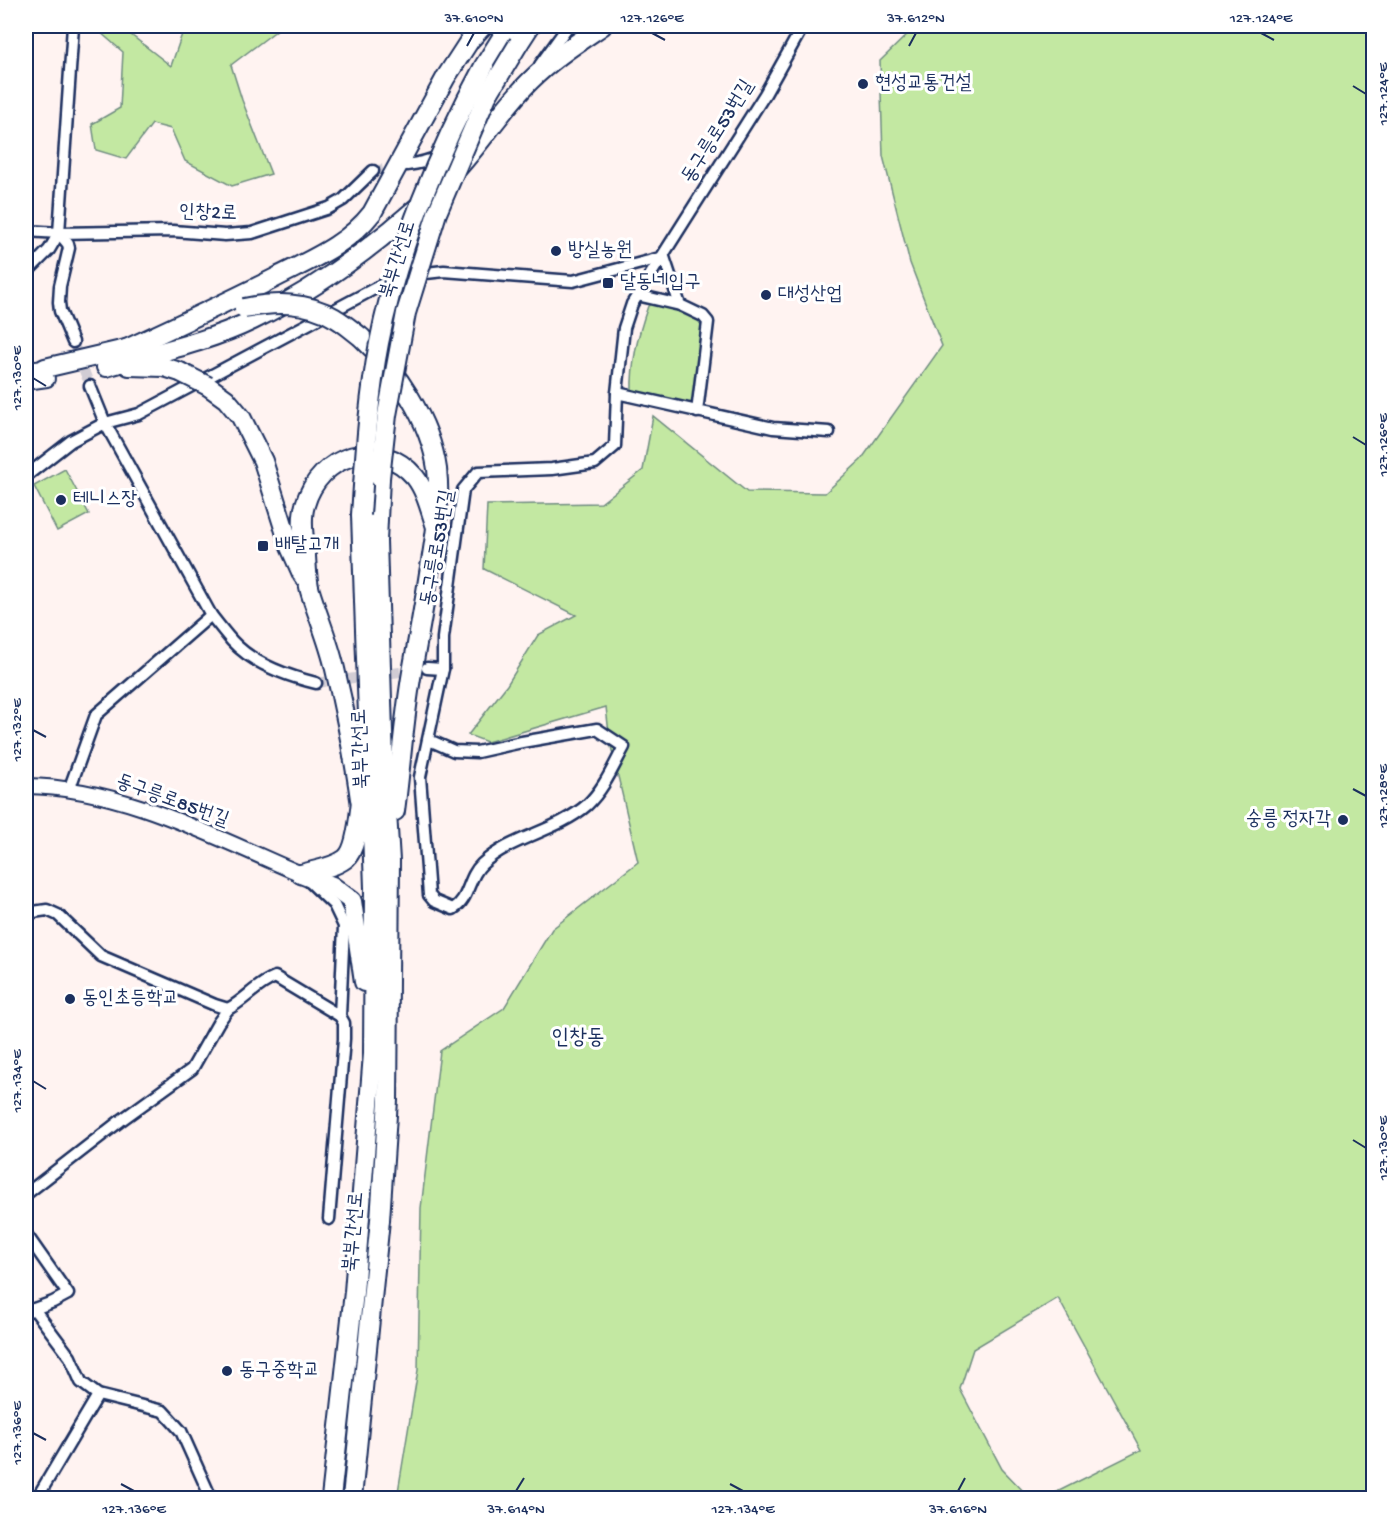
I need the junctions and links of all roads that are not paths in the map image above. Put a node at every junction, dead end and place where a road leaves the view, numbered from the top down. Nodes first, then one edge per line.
1 (73, 26) edge
2 (509, 26) edge
3 (530, 26) edge
4 (568, 26) edge
5 (602, 26) edge
6 (803, 26) edge
7 (478, 30) edge
8 (530, 81) junction
9 (407, 165) tunnel mouth
10 (373, 171) tunnel mouth
11 (26, 231) edge
12 (59, 233) junction
13 (664, 257) junction
14 (625, 268) junction
15 (26, 273) edge
16 (639, 291) junction
17 (680, 305) junction
18 (73, 342) tunnel mouth
19 (122, 351) junction
20 (106, 367) junction
21 (26, 370) edge
22 (46, 373) junction
23 (26, 382) edge
24 (90, 386) tunnel mouth
25 (617, 393) junction
26 (697, 412) junction
27 (105, 423) junction
28 (829, 432) dead end
29 (26, 476) edge
30 (436, 527) junction
31 (309, 589) junction
32 (212, 615) junction
33 (427, 668) tunnel mouth
34 (443, 669) junction
35 (316, 683) tunnel mouth
36 (429, 740) junction
37 (26, 786) edge
38 (69, 790) junction
39 (361, 801) junction
40 (390, 861) junction
41 (301, 874) junction
42 (26, 913) edge
43 (364, 982) junction
44 (228, 1009) junction
45 (340, 1016) junction
46 (372, 1072) junction
47 (26, 1194) edge
48 (329, 1219) dead end
49 (26, 1234) edge
50 (30, 1310) edge
51 (98, 1395) junction
52 (37, 1498) edge
53 (211, 1498) edge
54 (331, 1498) edge
55 (352, 1498) edge

1 - 12 street
2 - 46 highway, 북부간선로, bridge
3 - 40 highway, 북부간선로, bridge
4 - 8 street
5 - 8 highway
6 - 13 street, 동구릉로53번길
7 - 19 highway
8 - 9 street
8 - 20 highway
10 - 12 street, 인창2로
11 - 12 street, 인창2로
12 - 15 street
12 - 18 street
13 - 14 street
13 - 16 street, 동구릉로53번길
13 - 17 street
14 - 16 street
14 - 27 street
16 - 17 street
16 - 25 street, 동구릉로53번길
17 - 26 street
19 - 22 highway
19 - 30 highway, bridge
20 - 22 highway
20 - 31 highway, bridge
21 - 22 street
22 - 23 street
24 - 27 street
25 - 26 street
25 - 34 street, 동구릉로53번길
26 - 28 street
27 - 29 street
27 - 32 street
30 - 31 highway
30 - 40 highway
31 - 39 highway
32 - 35 street
32 - 38 street
33 - 34 street
34 - 36 street, 동구릉로53번길
36 - 36 street, 동구릉로53번길
37 - 38 street, 동구릉로85번길
38 - 41 street, 동구릉로85번길
39 - 41 highway
39 - 43 highway
40 - 55 highway, 북부간선로
41 - 43 highway
41 - 45 street
42 - 44 street
43 - 46 highway
44 - 45 street
44 - 47 street
45 - 48 street
46 - 54 highway, 북부간선로
49 - 50 street
50 - 51 street
51 - 52 street
51 - 53 street

